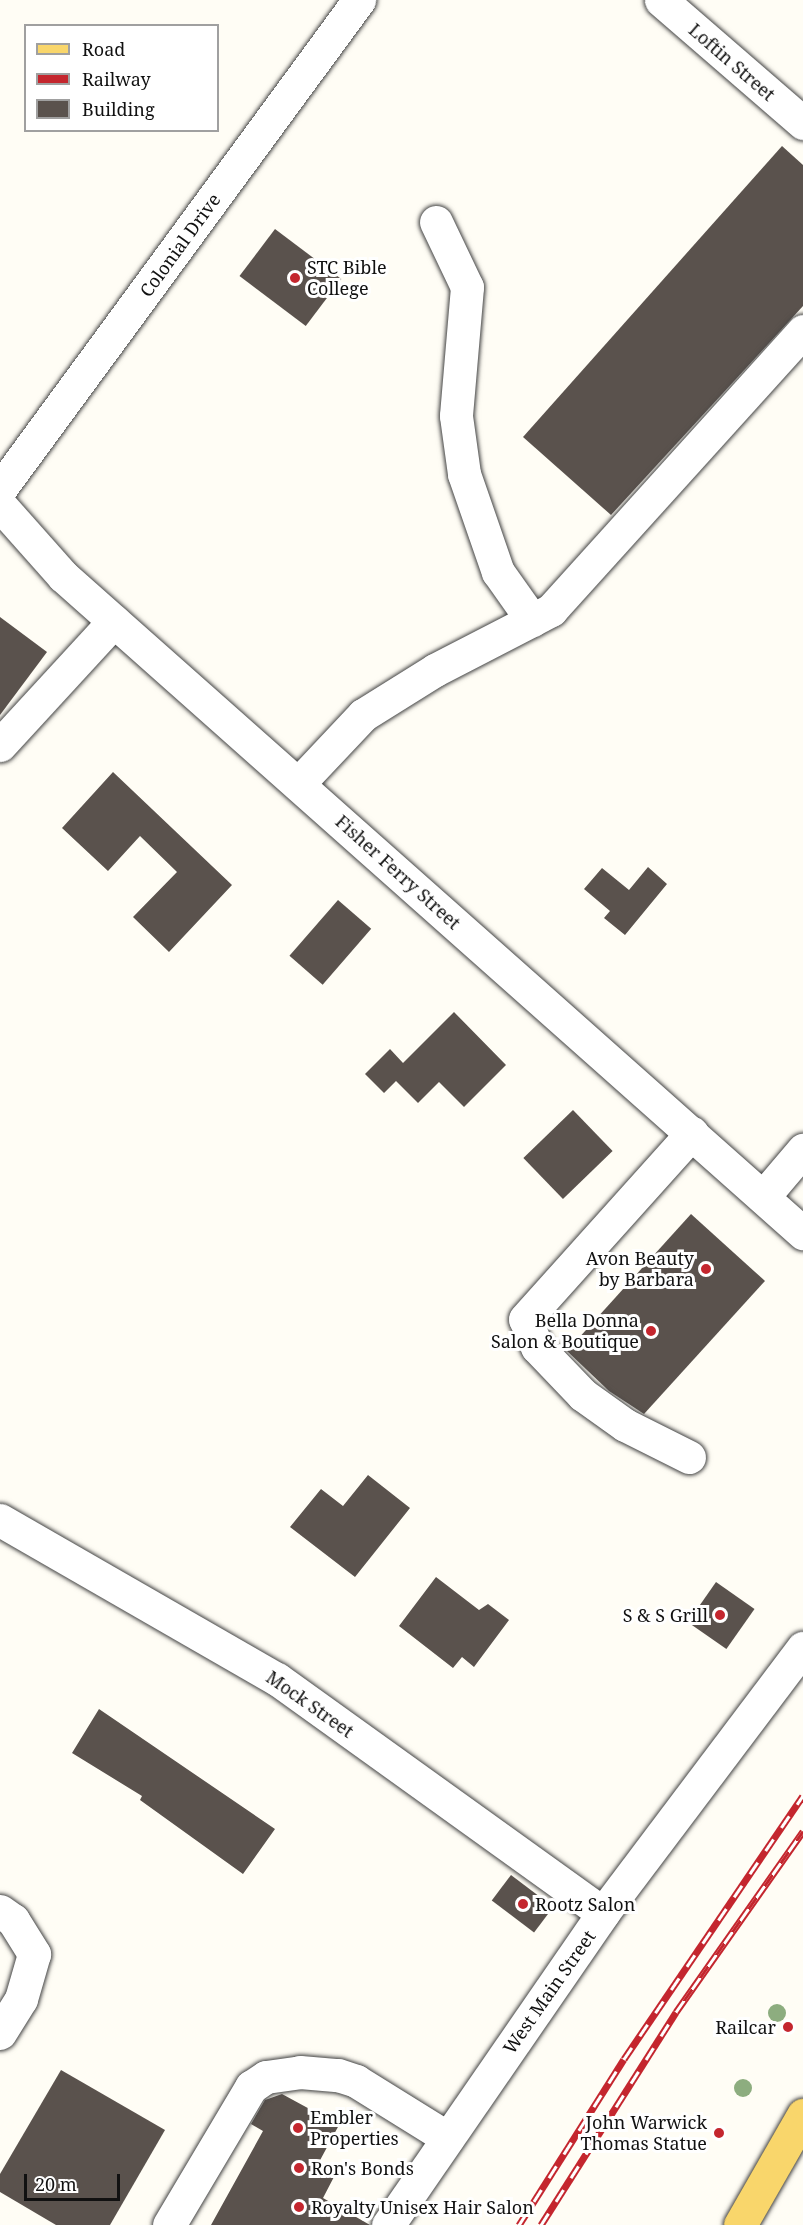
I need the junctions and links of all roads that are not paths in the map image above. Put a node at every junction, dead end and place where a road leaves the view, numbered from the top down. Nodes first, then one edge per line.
1 (359, 0) edge
2 (661, 0) edge
3 (803, 123) edge
4 (436, 222) dead end
5 (803, 331) edge
6 (0, 489) edge
7 (0, 505) edge
8 (532, 620) junction
9 (114, 621) junction
10 (0, 745) edge
11 (298, 784) junction
12 (692, 1133) junction
13 (803, 1150) edge
14 (763, 1197) junction
15 (803, 1233) edge
16 (689, 1457) dead end
17 (0, 1520) edge
18 (803, 1648) edge
19 (0, 1911) edge
20 (603, 1914) junction
21 (0, 2033) edge
22 (803, 2115) edge
23 (448, 2138) junction
24 (169, 2225) edge
25 (388, 2225) edge
26 (740, 2225) edge

1 - 6 street, Colonial Drive
2 - 3 street, Loftin Street
4 - 8 street
5 - 8 street
7 - 9 street, Fisher Ferry Street
8 - 11 street
9 - 10 street
9 - 11 street, Fisher Ferry Street
11 - 12 street, Fisher Ferry Street
12 - 14 street, Fisher Ferry Street
12 - 16 street
13 - 14 street
14 - 15 street, Fisher Ferry Street
17 - 20 street, Mock Street
18 - 20 street, West Main Street
19 - 21 street
20 - 23 street, West Main Street
22 - 26 main road
23 - 24 street
23 - 25 street, West Main Street

